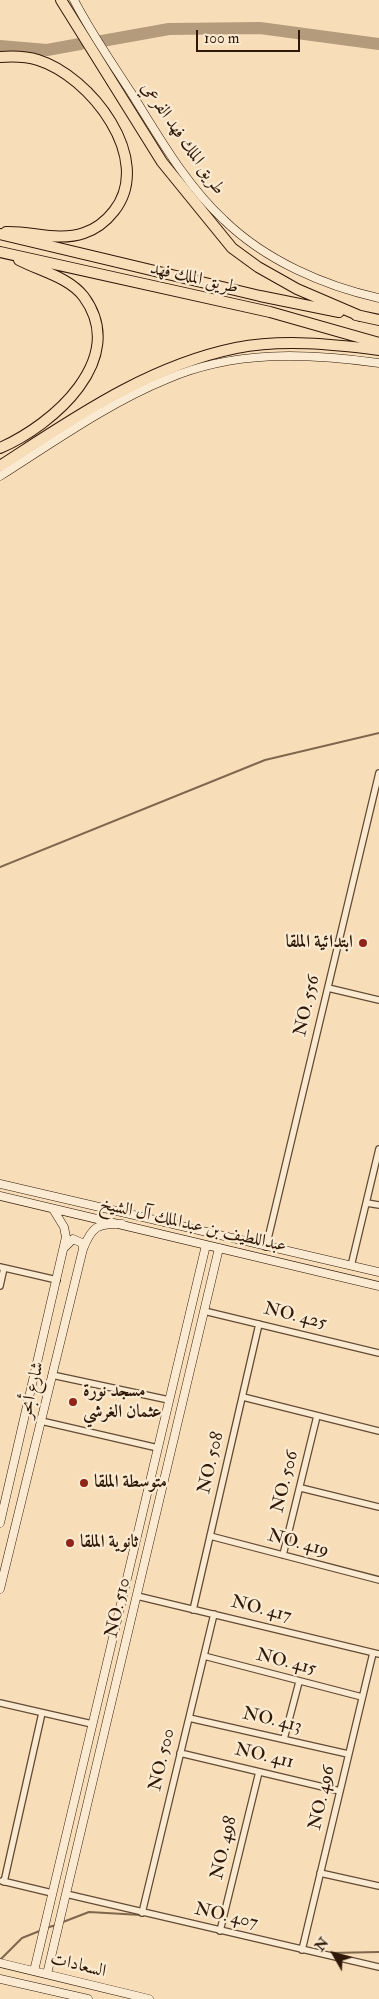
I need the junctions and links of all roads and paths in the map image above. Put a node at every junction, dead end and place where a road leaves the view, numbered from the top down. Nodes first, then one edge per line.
1 (61, 0) edge
2 (74, 0) edge
3 (0, 57) edge
4 (0, 233) edge
5 (2, 253) edge
6 (379, 298) edge
7 (360, 316) junction
8 (379, 320) edge
9 (379, 343) edge
10 (379, 350) edge
11 (379, 363) edge
12 (0, 448) edge
13 (0, 466) edge
14 (0, 476) edge
15 (379, 773) edge
16 (377, 792) edge
17 (328, 988) junction
18 (379, 1000) edge
19 (379, 1149) edge
20 (0, 1184) edge
21 (0, 1196) edge
22 (366, 1203) junction
23 (379, 1206) edge
24 (53, 1209) junction
25 (122, 1224) junction
26 (206, 1245) junction
27 (266, 1247) junction
28 (64, 1248) junction
29 (219, 1248) junction
30 (83, 1249) junction
31 (203, 1258) junction
32 (216, 1260) junction
33 (351, 1266) junction
34 (2, 1267) edge
35 (379, 1272) edge
36 (57, 1280) junction
37 (0, 1286) edge
38 (379, 1286) edge
39 (204, 1310) junction
40 (259, 1324) junction
41 (379, 1353) edge
42 (52, 1375) junction
43 (243, 1397) junction
44 (169, 1400) junction
45 (317, 1416) junction
46 (41, 1421) junction
47 (379, 1431) edge
48 (158, 1448) junction
49 (301, 1488) junction
50 (379, 1507) edge
51 (0, 1522) edge
52 (210, 1536) junction
53 (283, 1555) junction
54 (379, 1580) edge
55 (0, 1589) edge
56 (123, 1594) junction
57 (137, 1596) junction
58 (193, 1610) junction
59 (214, 1614) junction
60 (376, 1653) edge
61 (204, 1656) junction
62 (299, 1682) junction
63 (362, 1697) junction
64 (0, 1703) edge
65 (42, 1713) junction
66 (189, 1718) junction
67 (92, 1724) junction
68 (284, 1739) junction
69 (180, 1753) junction
70 (348, 1754) junction
71 (258, 1772) junction
72 (340, 1791) junction
73 (320, 1873) junction
74 (2, 1881) edge
75 (379, 1886) edge
76 (52, 1893) junction
77 (66, 1894) junction
78 (142, 1913) junction
79 (220, 1931) junction
80 (302, 1950) junction
81 (37, 1956) junction
82 (50, 1961) junction
83 (0, 1963) edge
84 (379, 1967) edge
85 (34, 1971) junction
86 (47, 1974) junction
87 (0, 1979) edge
88 (88, 1999) edge
89 (149, 1999) edge

1 - 7 highway
2 - 6 street, طريق الملك فهد الفرعي
3 - 4 highway
4 - 7 highway, طريق الملك فهد
5 - 9 highway, طريق الملك فهد
5 - 12 highway
7 - 8 highway, طريق الملك فهد
10 - 13 highway
11 - 14 street
15 - 16 street, NO. 556
16 - 17 street, NO. 556
17 - 18 street
17 - 27 street, NO. 556
19 - 22 street
20 - 27 street, عبداللطيف بن عبدالملك آل الشيخ
21 - 24 street, عبداللطيف بن عبدالملك آل الشيخ
22 - 23 street
22 - 33 street
24 - 25 street, عبداللطيف بن عبدالملك آل الشيخ
24 - 28 street, شارع أبحر
25 - 26 street, عبداللطيف بن عبدالملك آل الشيخ
25 - 30 street, شارع أبحر
26 - 29 street, عبداللطيف بن عبدالملك آل الشيخ
26 - 31 street, NO. 510
27 - 33 street, عبداللطيف بن عبدالملك آل الشيخ
28 - 30 street
28 - 36 street, شارع أبحر
29 - 32 street, NO. 510
29 - 38 street, عبداللطيف بن عبدالملك آل الشيخ
30 - 42 street, شارع أبحر
31 - 32 street
31 - 44 street, NO. 510
32 - 39 street, NO. 510
33 - 35 street, عبداللطيف بن عبدالملك آل الشيخ
34 - 36 street
34 - 37 street
36 - 51 street, شارع أبحر
39 - 40 street, NO. 425
39 - 57 street, NO. 510
40 - 41 street, NO. 425
40 - 43 street, NO. 508
42 - 44 street
42 - 46 street, شارع أبحر
43 - 45 street
43 - 52 street, NO. 508
44 - 48 street, NO. 510
45 - 47 street
45 - 49 street, NO. 506
46 - 48 street
46 - 55 street, شارع أبحر
48 - 56 street, NO. 510
49 - 50 street
49 - 53 street, NO. 506
52 - 53 street, NO. 419
52 - 58 street, NO. 508
53 - 54 street, NO. 419
56 - 57 street
56 - 67 street, NO. 510
57 - 58 street, NO. 417
57 - 77 street, NO. 510
58 - 59 street, NO. 417
59 - 60 street, NO. 417
59 - 61 street, NO. 500
60 - 63 street, NO. 496
61 - 62 street, NO. 415
61 - 66 street, NO. 500
62 - 63 street, NO. 415
62 - 68 street
63 - 70 street, NO. 496
64 - 65 street
65 - 67 street
65 - 74 street
66 - 68 street, NO. 413
66 - 69 street, NO. 500
67 - 76 street, NO. 510
68 - 70 street, NO. 413
69 - 71 street, NO. 411
69 - 78 street, NO. 500
70 - 72 street, NO. 496
71 - 72 street, NO. 411
71 - 79 street, NO. 498
72 - 73 street, NO. 496
73 - 75 street
73 - 80 street, NO. 496
74 - 76 street
76 - 81 street, NO. 510
77 - 78 street, NO. 407
77 - 82 street, NO. 510
78 - 79 street, NO. 407
79 - 80 street, NO. 407
80 - 84 street, NO. 407
81 - 82 street
81 - 85 street, NO. 510
82 - 86 street, NO. 510
83 - 85 street, السعادات
85 - 86 street, السعادات
86 - 89 street, السعادات
87 - 88 street, السعادات

